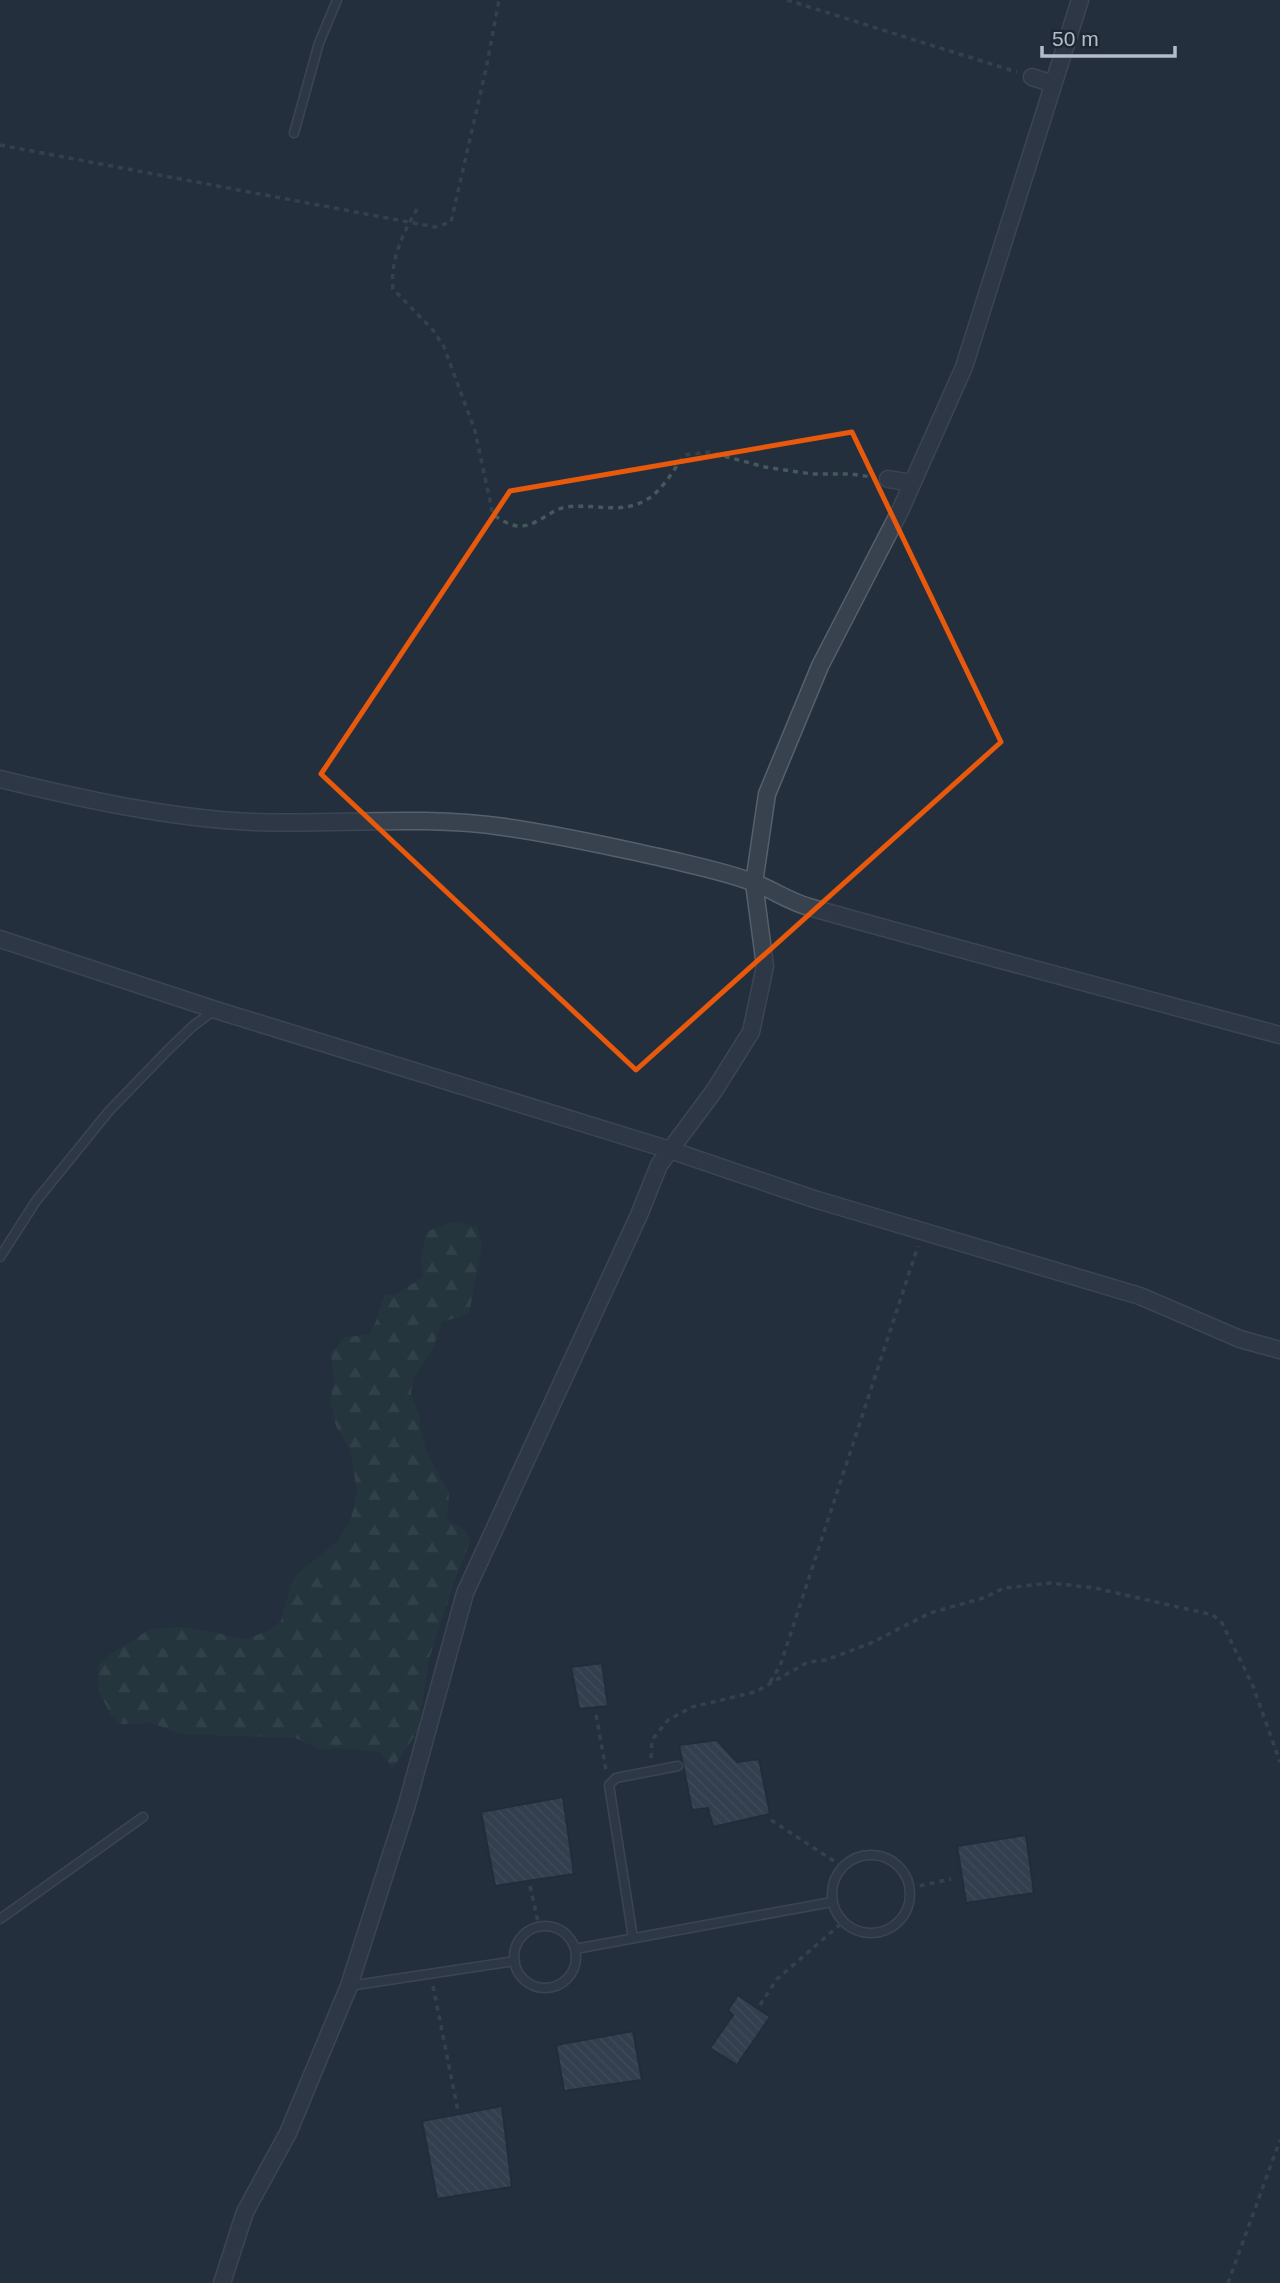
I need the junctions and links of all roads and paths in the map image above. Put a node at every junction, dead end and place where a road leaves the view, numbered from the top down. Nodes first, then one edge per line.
1 (337, 0) edge
2 (499, 0) edge
3 (787, 0) edge
4 (1080, 0) edge
5 (1032, 77) joint
6 (1053, 84) junction
7 (294, 133) dead end
8 (0, 145) edge
9 (417, 209) dead end
10 (409, 222) junction
11 (888, 479) joint
12 (912, 483) junction
13 (0, 779) edge
14 (754, 883) junction
15 (0, 939) edge
16 (216, 1010) junction
17 (1280, 1035) edge
18 (670, 1150) junction
19 (921, 1230) junction
20 (0, 1257) edge
21 (1280, 1350) edge
22 (768, 1685) junction
23 (596, 1715) dead end
24 (1280, 1762) edge
25 (678, 1766) dead end
26 (653, 1771) junction
27 (609, 1785) junction
28 (143, 1817) dead end
29 (771, 1820) dead end
30 (842, 1867) junction
31 (951, 1879) dead end
32 (530, 1885) dead end
33 (910, 1888) junction
34 (832, 1902) junction
35 (0, 1919) edge
36 (842, 1922) junction
37 (539, 1926) junction
38 (633, 1937) junction
39 (575, 1949) junction
40 (515, 1961) junction
41 (431, 1974) junction
42 (349, 1986) junction
43 (760, 2005) dead end
44 (458, 2111) dead end
45 (1280, 2140) edge
46 (222, 2283) edge
47 (1228, 2283) edge

1 - 7 lane
2 - 10 path
3 - 5 path
4 - 6 street
5 - 6 street
6 - 12 street
8 - 10 path
9 - 10 path
10 - 11 path
11 - 12 street
12 - 14 street
13 - 14 street
14 - 17 street
14 - 18 street
15 - 16 street
16 - 18 street
16 - 20 lane
18 - 19 street
18 - 42 street
19 - 21 street
19 - 22 path
22 - 24 path
22 - 26 path
23 - 27 path
25 - 26 lane
26 - 27 lane
27 - 38 lane
28 - 35 lane
29 - 30 path
30 - 33 lane
30 - 34 lane
31 - 33 path
32 - 37 path
33 - 36 lane
34 - 36 lane
34 - 38 lane
36 - 43 path
37 - 39 lane
37 - 40 lane
38 - 39 lane
39 - 40 lane
40 - 41 lane
41 - 42 lane
41 - 44 path
42 - 46 street
45 - 47 path

